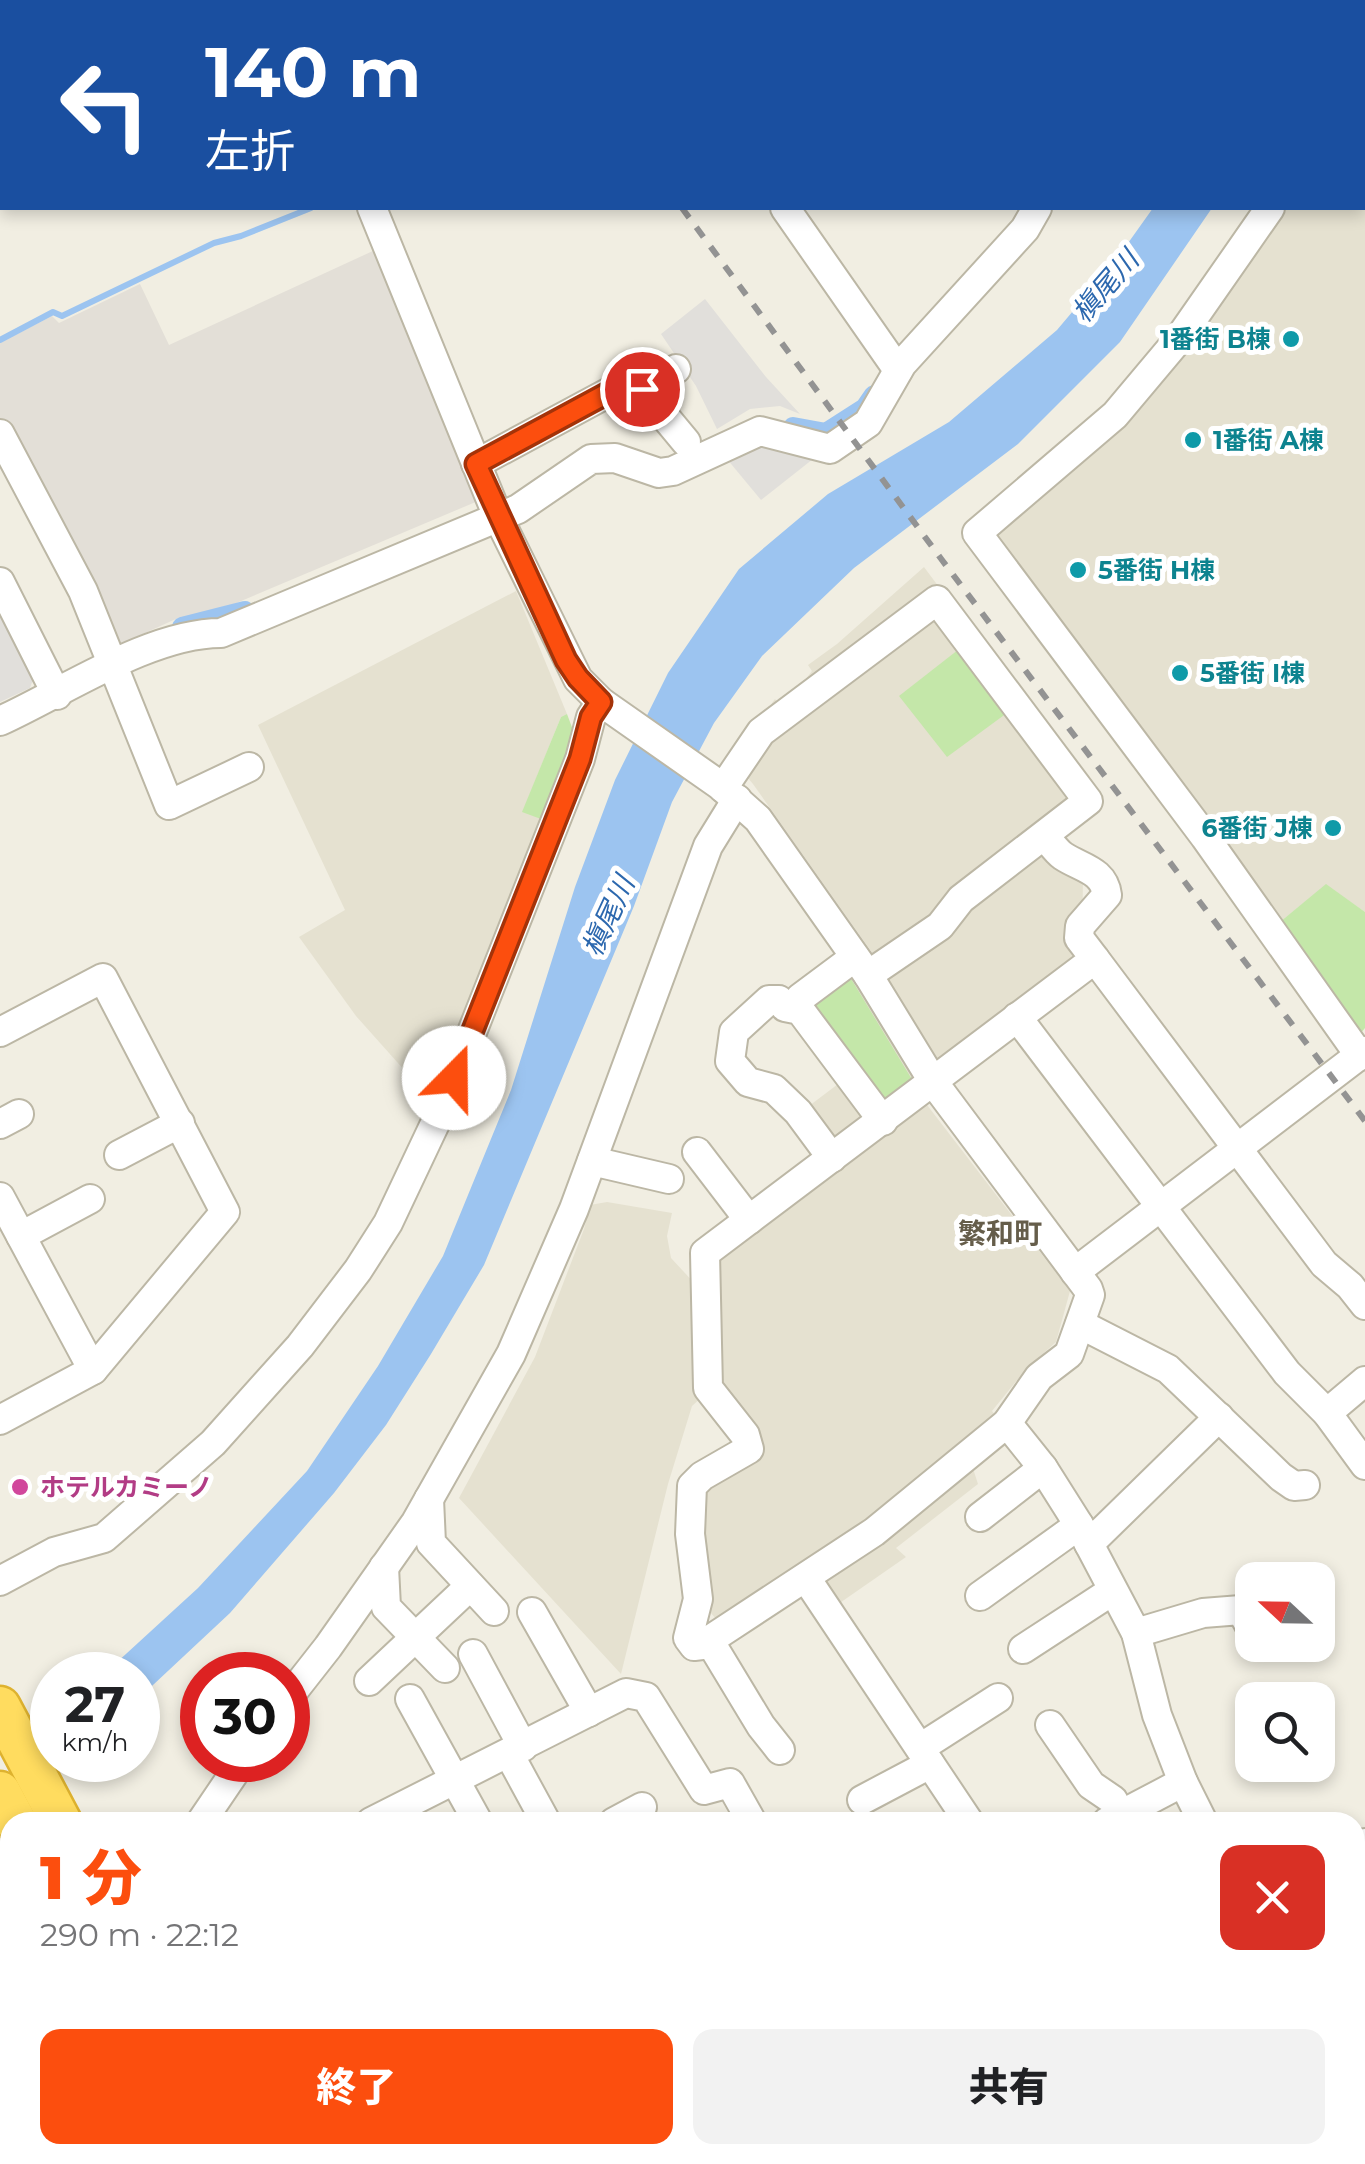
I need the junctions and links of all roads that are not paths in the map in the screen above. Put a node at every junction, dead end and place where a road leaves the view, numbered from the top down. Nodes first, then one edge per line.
1 (373, 210) edge
2 (785, 210) edge
3 (1036, 210) edge
4 (1269, 210) edge
5 (894, 364) junction
6 (676, 369) dead end
7 (642, 389) junction
8 (0, 434) edge
9 (686, 442) dead end
10 (476, 464) junction
11 (495, 509) junction
12 (0, 582) edge
13 (108, 661) junction
14 (57, 695) junction
15 (605, 705) junction
16 (0, 721) edge
17 (249, 767) dead end
18 (727, 791) junction
19 (1046, 836) junction
20 (1094, 959) junction
21 (862, 966) junction
22 (793, 1008) junction
23 (1018, 1017) junction
24 (0, 1032) edge
25 (1362, 1053) edge
26 (934, 1083) junction
27 (883, 1121) junction
28 (180, 1123) junction
29 (1239, 1149) junction
30 (119, 1155) dead end
31 (832, 1158) junction
32 (710, 1159) dead end
33 (592, 1161) junction
34 (669, 1180) dead end
35 (0, 1196) edge
36 (90, 1199) dead end
37 (1162, 1208) junction
38 (748, 1220) junction
39 (21, 1236) junction
40 (1075, 1272) junction
41 (1365, 1305) edge
42 (1080, 1324) junction
43 (93, 1370) junction
44 (1365, 1381) edge
45 (1326, 1413) junction
46 (1219, 1417) junction
47 (0, 1420) edge
48 (1007, 1424) junction
49 (1365, 1466) edge
50 (1043, 1468) junction
51 (1305, 1485) dead end
52 (429, 1499) junction
53 (980, 1516) dead end
54 (1084, 1535) junction
55 (384, 1567) junction
56 (806, 1578) junction
57 (0, 1581) edge
58 (470, 1586) junction
59 (1112, 1591) junction
60 (980, 1596) dead end
61 (1235, 1610) edge
62 (494, 1612) dead end
63 (532, 1612) dead end
64 (1136, 1633) junction
65 (417, 1637) junction
66 (709, 1640) junction
67 (1023, 1649) dead end
68 (473, 1654) dead end
69 (310, 1668) edge
70 (445, 1668) dead end
71 (369, 1681) dead end
72 (998, 1698) dead end
73 (410, 1699) dead end
74 (0, 1707) edge
75 (589, 1712) junction
76 (1050, 1725) dead end
77 (516, 1750) junction
78 (780, 1750) dead end
79 (925, 1756) junction
80 (455, 1781) junction
81 (229, 1782) edge
82 (1183, 1782) junction
83 (862, 1800) dead end
84 (642, 1807) dead end
85 (57, 1812) edge
86 (208, 1812) edge
87 (391, 1812) edge
88 (472, 1812) edge
89 (542, 1812) edge
90 (633, 1812) edge
91 (746, 1812) edge
92 (962, 1812) edge
93 (1113, 1812) edge
94 (1126, 1812) edge
95 (1198, 1812) edge

1 - 10 street
2 - 5 street
3 - 5 street
4 - 25 street
5 - 11 street
6 - 7 street
7 - 9 street
7 - 10 street
8 - 13 street
10 - 11 street
11 - 13 street
11 - 15 street
12 - 14 street
13 - 14 street
13 - 17 street
14 - 16 street
15 - 18 street
15 - 57 street
18 - 19 street
18 - 21 street
18 - 33 street
19 - 20 street
19 - 21 street
20 - 23 street
20 - 29 street
21 - 22 street
21 - 26 street
22 - 27 street
22 - 31 street
23 - 26 street
23 - 37 street
24 - 28 street
25 - 29 street
26 - 27 street
26 - 40 street
27 - 31 street
28 - 30 street
28 - 43 street
29 - 37 street
29 - 41 street
31 - 38 street
32 - 38 street
33 - 34 street
33 - 52 street
35 - 39 street
36 - 39 street
37 - 40 street
37 - 45 street
38 - 66 street
39 - 43 street
40 - 42 street
42 - 46 street
42 - 48 street
43 - 47 street
44 - 45 street
45 - 49 street
46 - 51 street
46 - 54 street
48 - 50 street
48 - 56 street
50 - 53 street
50 - 54 street
52 - 55 street
52 - 58 street
54 - 59 street
54 - 60 street
55 - 65 street
55 - 69 street
56 - 66 street
56 - 79 street
58 - 62 street
58 - 65 street
59 - 64 street
59 - 67 street
61 - 64 street
63 - 75 street
64 - 82 street
65 - 70 street
65 - 71 street
66 - 78 street
68 - 77 street
72 - 79 street
73 - 80 street
74 - 85 highway
75 - 77 street
75 - 91 street
76 - 93 street
77 - 80 street
77 - 89 street
79 - 83 street
79 - 92 street
80 - 87 street
80 - 88 street
81 - 86 street
82 - 94 street
82 - 95 street
84 - 90 street

